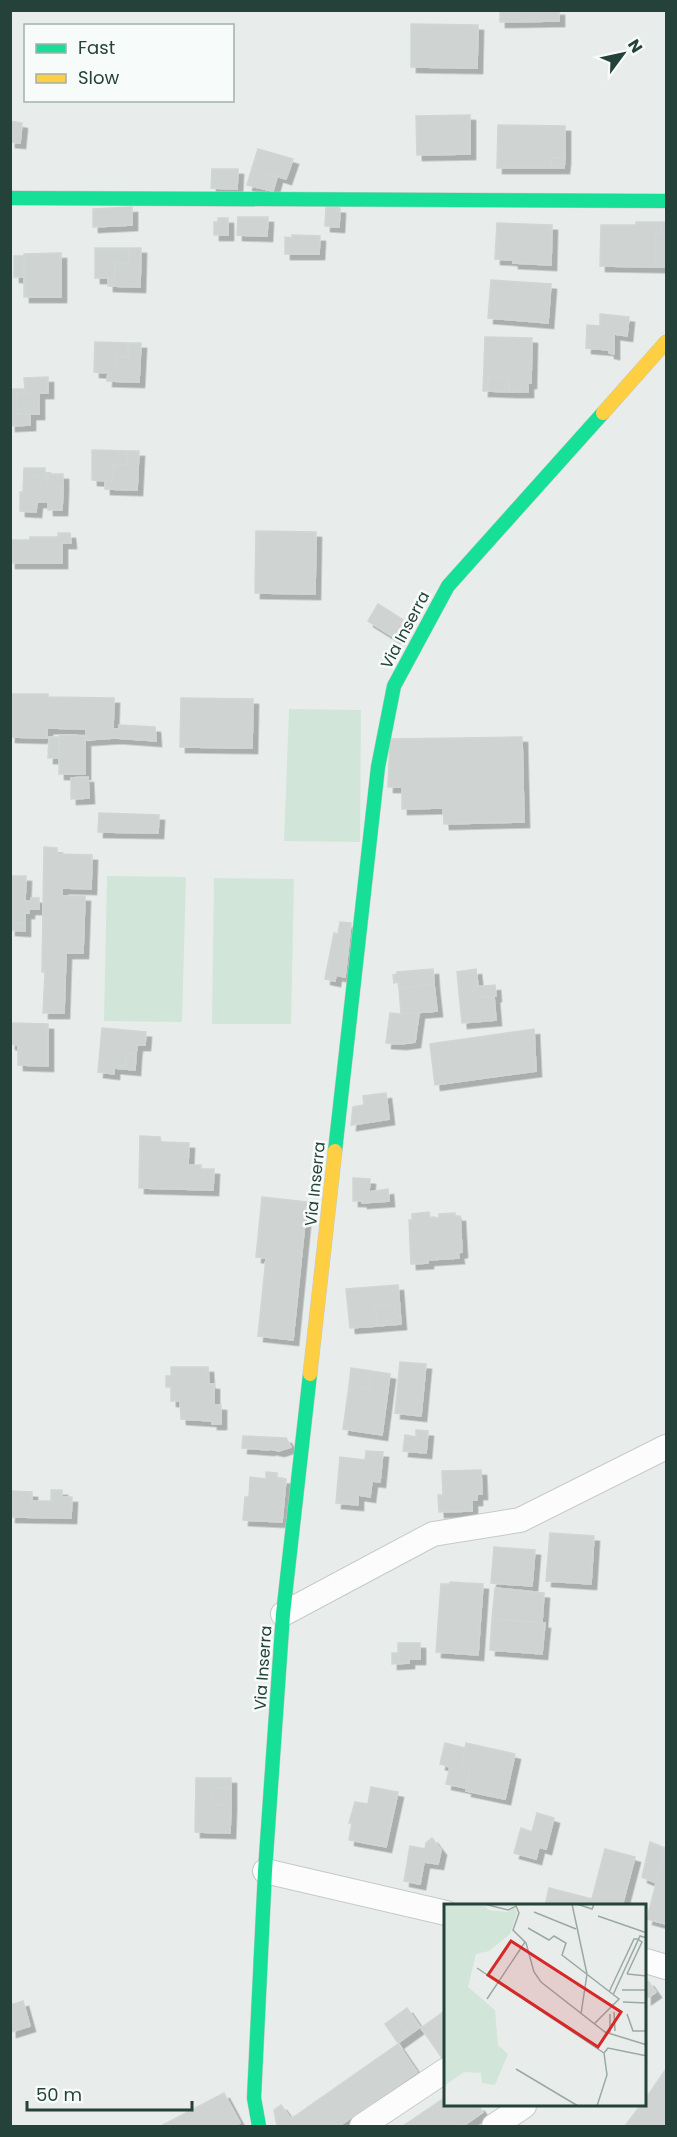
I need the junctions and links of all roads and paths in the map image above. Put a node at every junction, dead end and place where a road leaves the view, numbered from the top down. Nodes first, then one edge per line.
1 (10, 198) edge
2 (666, 201) edge
3 (666, 342) edge
4 (666, 1447) edge
5 (283, 1614) junction
6 (266, 1871) junction
7 (444, 1913) edge
8 (647, 1962) edge
9 (666, 1967) edge
10 (444, 2071) edge
11 (259, 2127) edge
12 (362, 2127) edge

1 - 2 street
3 - 5 street, Via Inserra
4 - 5 street
5 - 6 street, Via Inserra
6 - 7 street
6 - 11 street, Via Inserra
8 - 9 street
10 - 12 street

